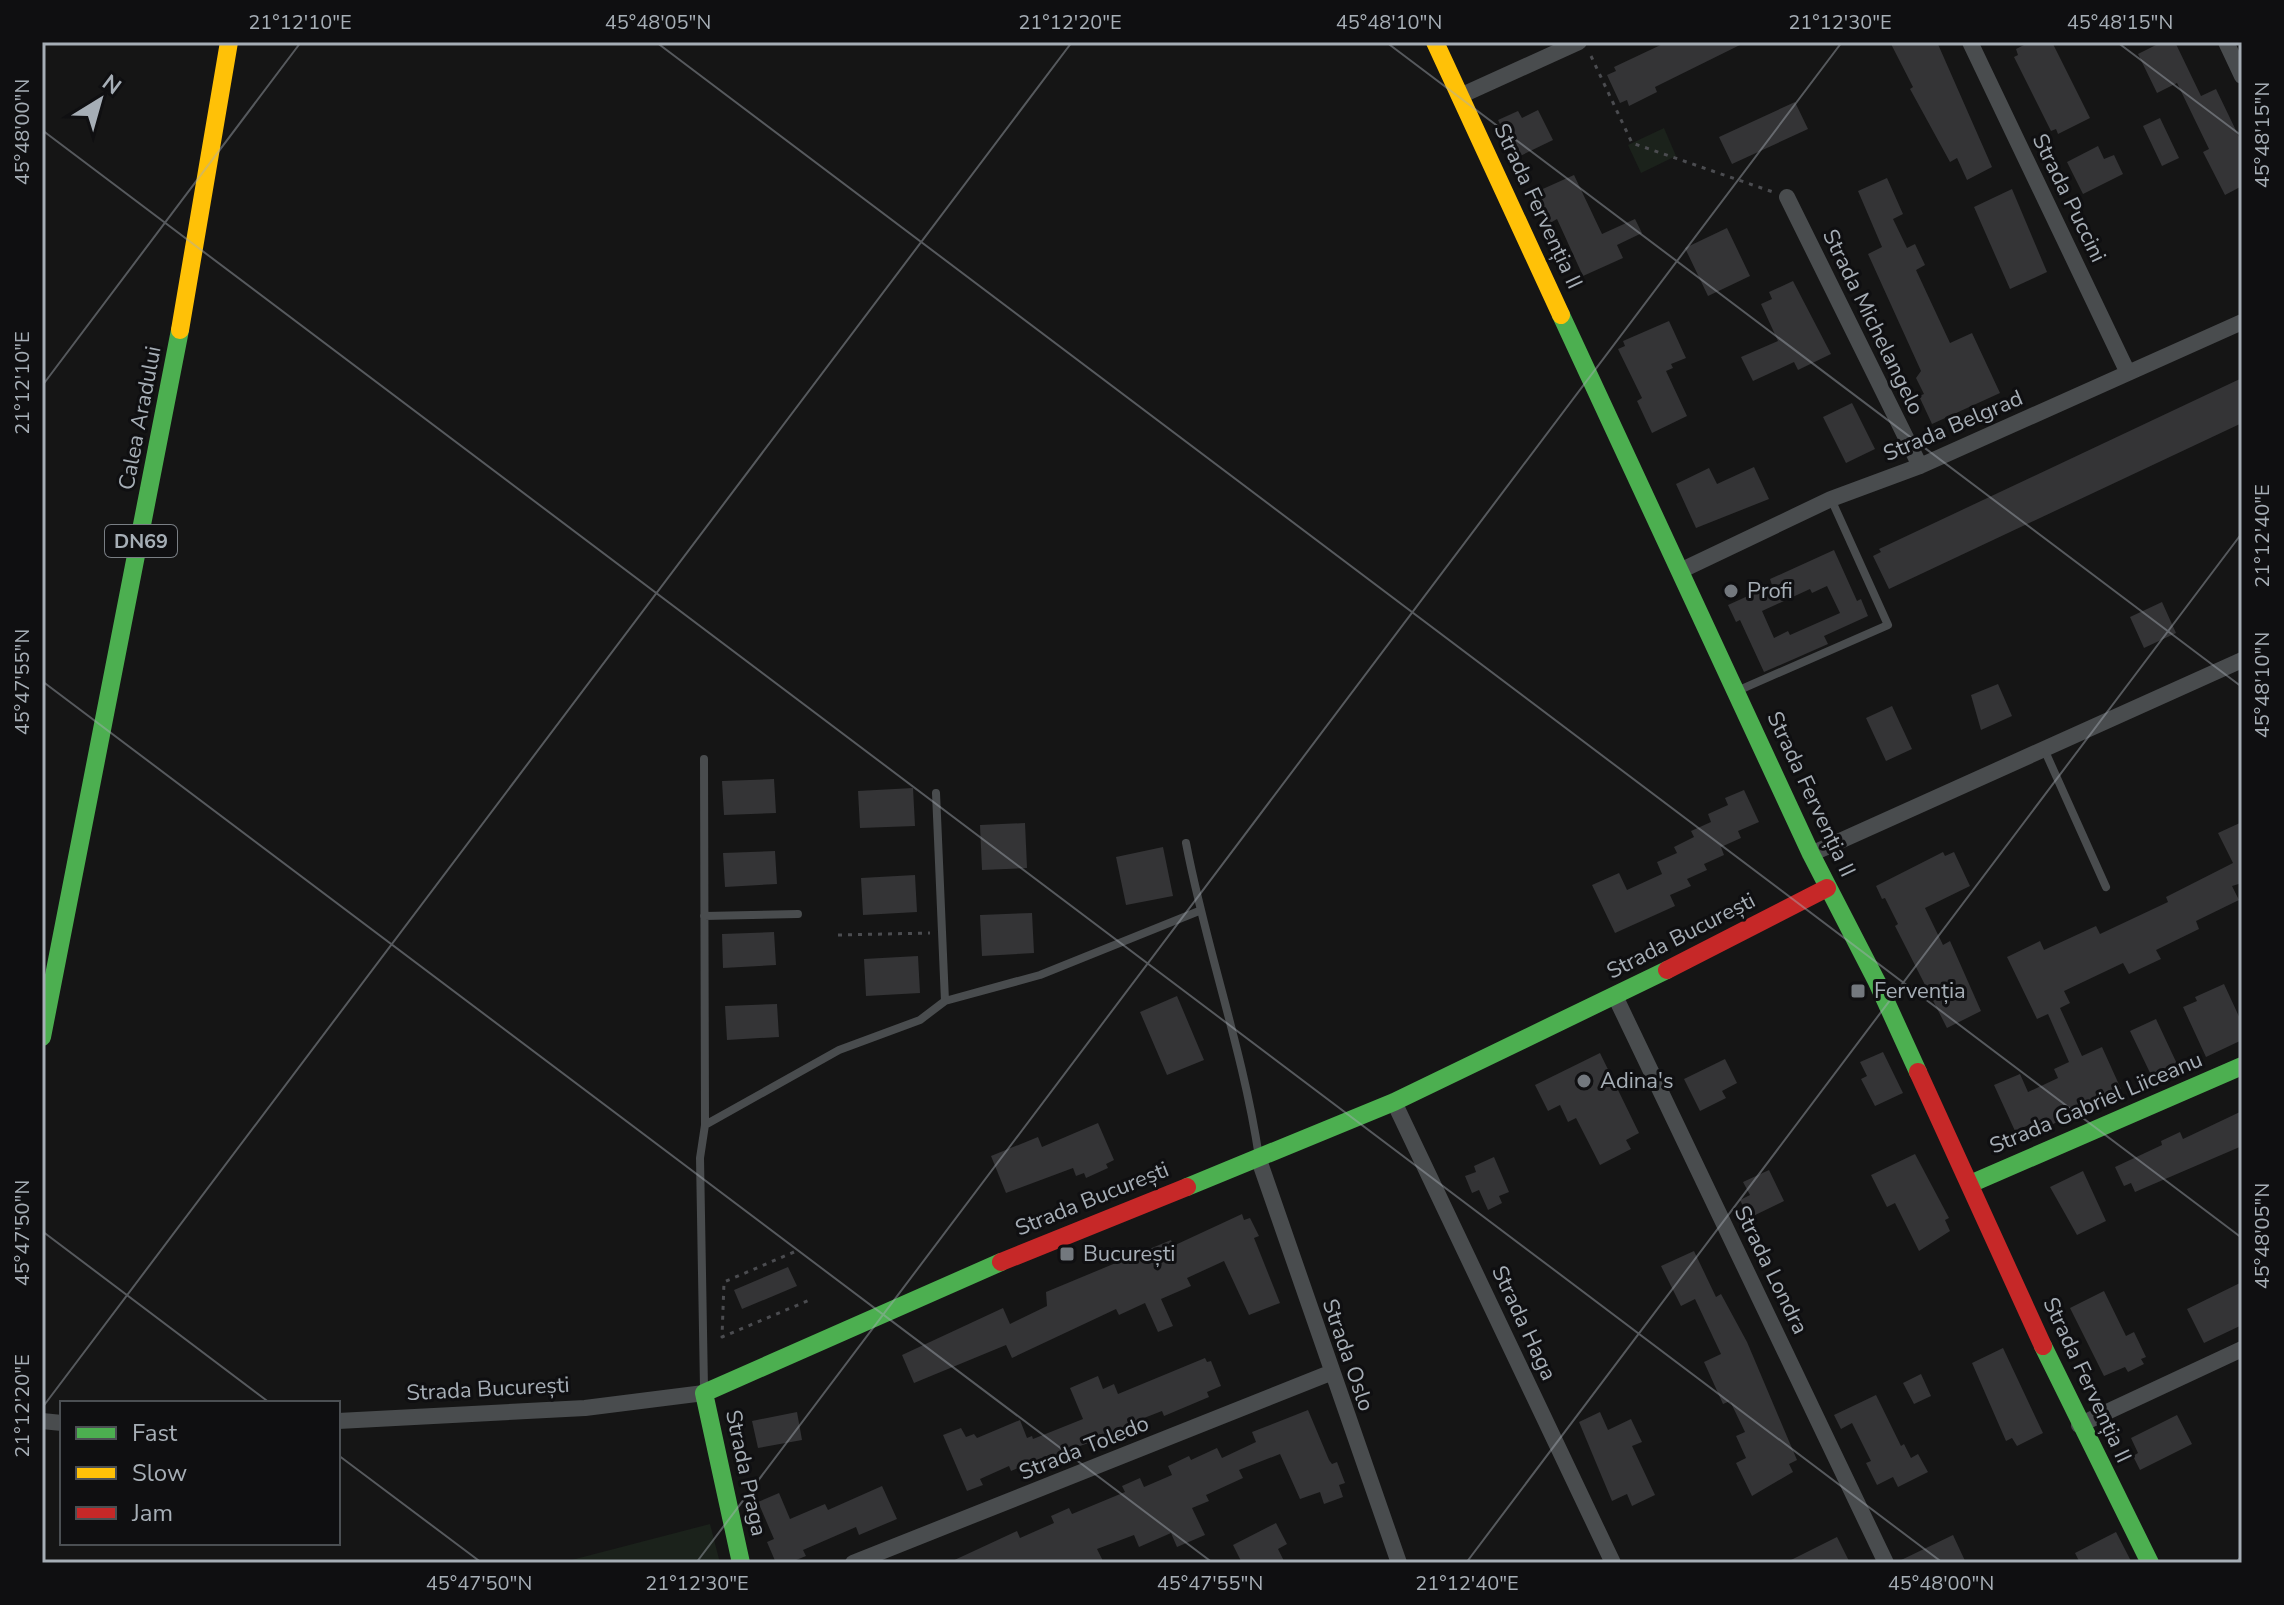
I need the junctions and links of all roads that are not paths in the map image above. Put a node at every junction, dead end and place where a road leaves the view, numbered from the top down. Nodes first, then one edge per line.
1 (229, 42) edge
2 (1435, 42) edge
3 (1579, 42) edge
4 (1970, 42) edge
5 (2226, 42) edge
6 (2242, 76) edge
7 (1460, 96) junction
8 (1787, 197) road end
9 (2242, 322) edge
10 (2128, 373) junction
11 (1920, 466) junction
12 (1831, 499) junction
13 (1682, 570) junction
14 (2242, 660) edge
15 (1737, 691) junction
16 (2044, 749) junction
17 (704, 759) dead end
18 (936, 793) dead end
19 (1186, 843) dead end
20 (1811, 854) junction
21 (2106, 887) dead end
22 (1827, 888) junction
23 (1199, 911) junction
24 (798, 914) dead end
25 (704, 916) junction
26 (1615, 996) junction
27 (945, 1001) junction
28 (42, 1037) edge
29 (2242, 1066) edge
30 (1394, 1102) junction
31 (705, 1125) junction
32 (1259, 1160) junction
33 (1970, 1184) junction
34 (2242, 1349) edge
35 (1330, 1373) junction
36 (704, 1393) junction
37 (340, 1421) edge
38 (2079, 1425) junction
39 (741, 1563) edge
40 (853, 1563) edge
41 (1399, 1563) edge
42 (1613, 1563) edge
43 (1886, 1563) edge
44 (2150, 1563) edge

1 - 28 street, Calea Aradului / DN69
2 - 7 street, Strada Fervenția II
3 - 7 street
4 - 10 street, Strada Puccini
5 - 6 street
7 - 13 street, Strada Fervenția II
8 - 11 street, Strada Michelangelo
9 - 10 street, Strada Belgrad
10 - 11 street, Strada Belgrad
11 - 12 street, Strada Belgrad
12 - 13 street, Strada Belgrad
12 - 15 lane
13 - 15 street, Strada Fervenția II
14 - 16 street
15 - 20 street, Strada Fervenția II
16 - 20 street
16 - 21 lane
17 - 25 lane
18 - 27 lane
19 - 23 lane
20 - 22 street, Strada Fervenția II
22 - 26 street, Strada București
22 - 33 street, Strada Fervenția II
23 - 27 lane
23 - 32 lane
24 - 25 lane
25 - 31 lane
26 - 30 street, Strada București
26 - 43 street, Strada Londra
27 - 31 lane
29 - 33 street, Strada Gabriel Liiceanu
30 - 32 street, Strada București
30 - 42 street, Strada Haga
31 - 36 lane
32 - 35 street, Strada Oslo
32 - 36 street, Strada București
33 - 38 street, Strada Fervenția II
34 - 38 street
35 - 40 street, Strada Toledo
35 - 41 street, Strada Oslo
36 - 37 street, Strada București
36 - 39 street, Strada Praga
38 - 44 street, Strada Fervenția II

